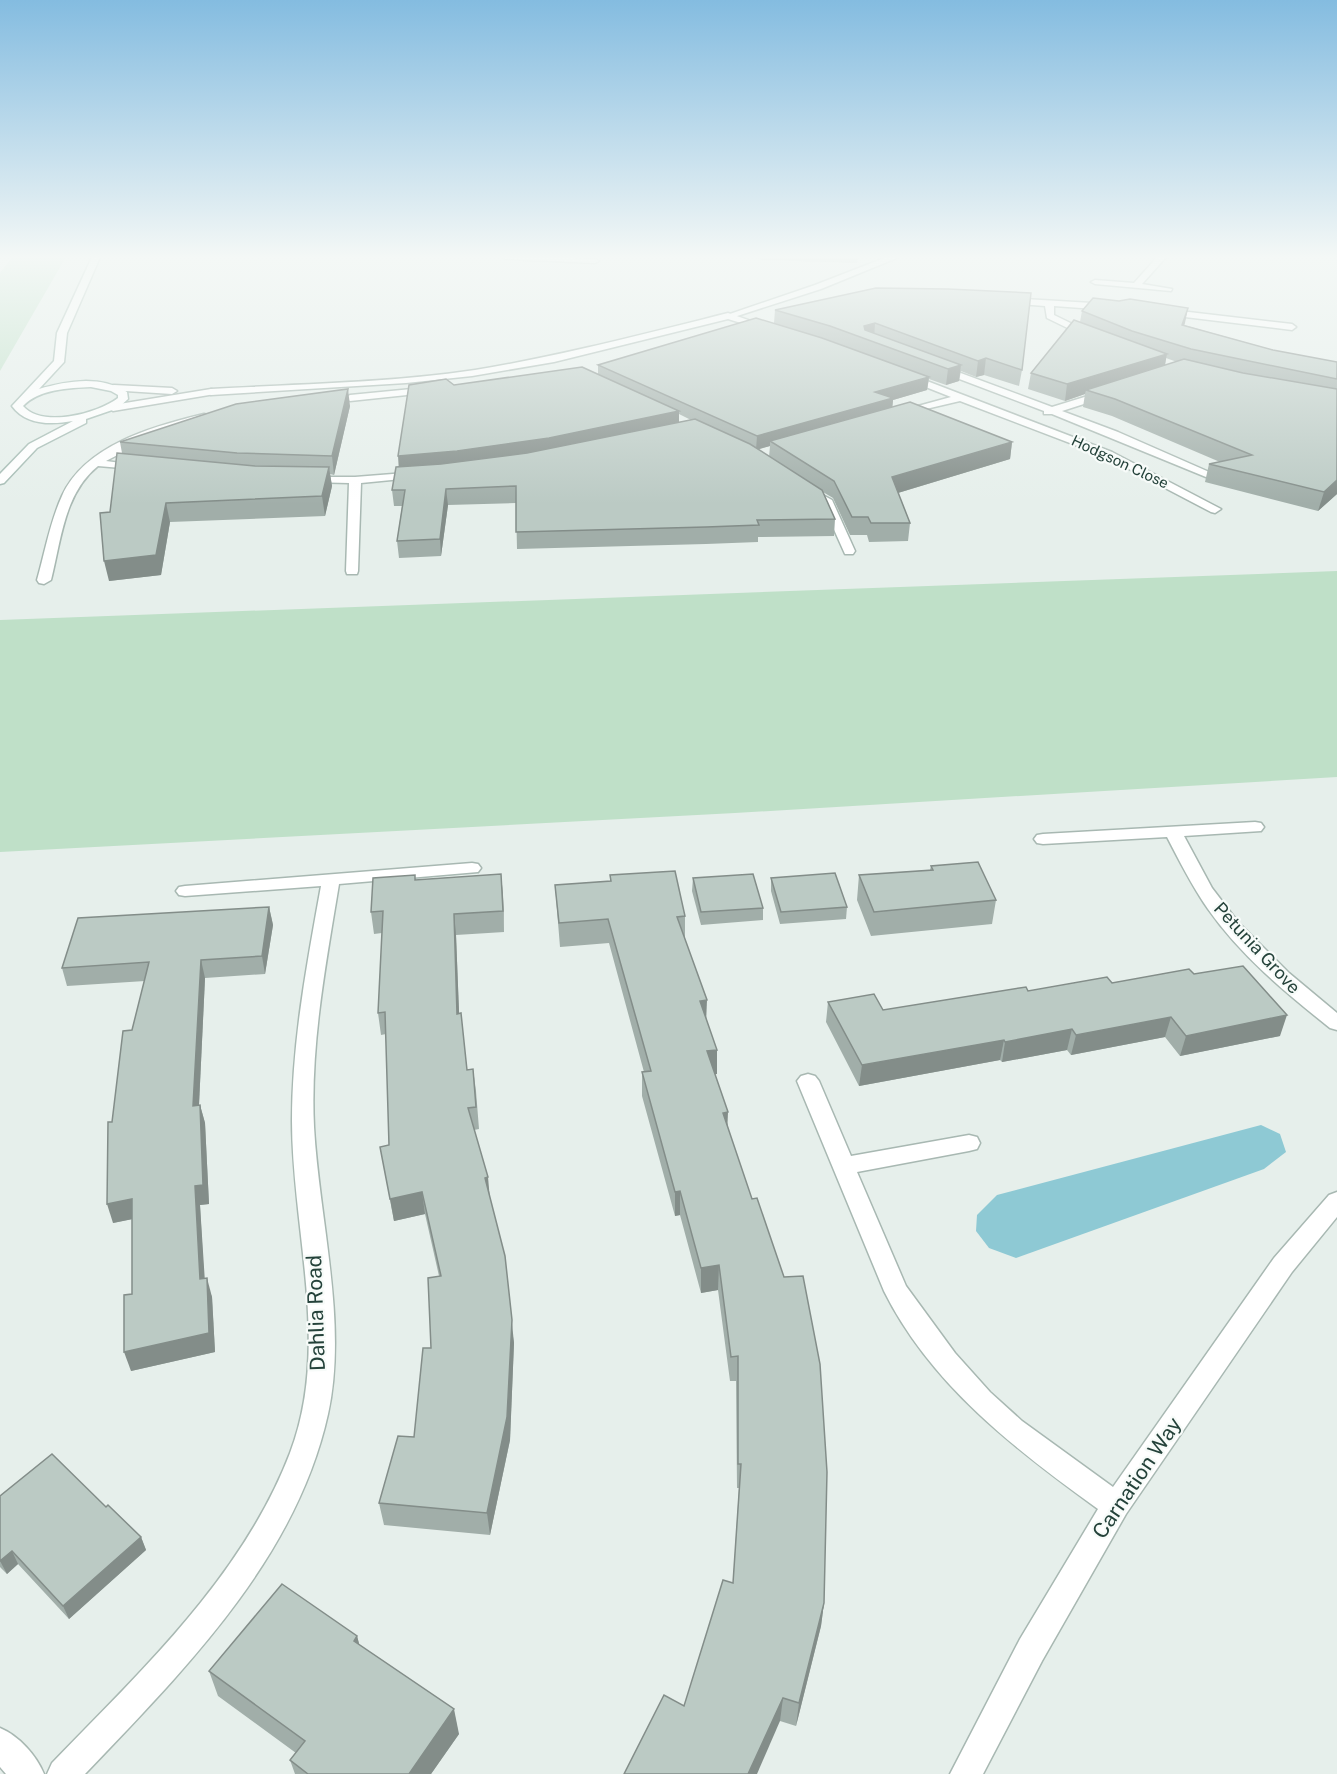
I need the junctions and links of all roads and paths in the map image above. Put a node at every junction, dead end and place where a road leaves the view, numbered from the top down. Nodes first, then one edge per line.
1 (63, 338) edge
2 (639, 338) edge
3 (1094, 338) edge
4 (1104, 342) edge
5 (597, 359) dead end
6 (924, 363) edge
7 (68, 369) junction
8 (900, 374) edge
9 (507, 378) edge
10 (101, 385) junction
11 (114, 388) junction
12 (428, 390) edge
13 (1117, 390) edge
14 (211, 392) junction
15 (31, 395) junction
16 (962, 397) junction
17 (350, 398) edge
18 (113, 408) junction
19 (1053, 410) junction
20 (100, 413) junction
21 (215, 414) edge
22 (28, 416) junction
23 (893, 416) edge
24 (1022, 419) junction
25 (33, 446) junction
26 (97, 463) junction
27 (156, 469) edge
28 (433, 474) edge
29 (1210, 476) edge
30 (297, 479) edge
31 (792, 479) edge
32 (355, 480) junction
33 (0, 481) edge
34 (1215, 508) dead end
35 (849, 551) dead end
36 (352, 570) dead end
37 (45, 580) dead end
38 (1255, 827) dead end
39 (1172, 830) junction
40 (1043, 839) dead end
41 (472, 868) dead end
42 (331, 878) junction
43 (185, 891) dead end
44 (1337, 1023) edge
45 (808, 1081) dead end
46 (969, 1143) dead end
47 (845, 1166) junction
48 (1337, 1201) edge
49 (1116, 1505) junction
50 (0, 1744) edge
51 (28, 1774) edge
52 (63, 1774) edge
53 (966, 1774) edge

1 - 7 street
2 - 14 street
3 - 4 street
5 - 9 street
6 - 19 street, Hodgson Close
7 - 10 street
7 - 15 street
8 - 16 street, Hodgson Close
10 - 11 street
10 - 15 street
11 - 14 street
11 - 18 street
12 - 17 street
13 - 19 street
14 - 18 street
15 - 22 street
16 - 23 street
16 - 24 street, Hodgson Close
18 - 20 street
19 - 24 street
19 - 29 street, Hodgson Close
20 - 22 street
20 - 25 street
21 - 26 street
22 - 25 street
24 - 34 street, Hodgson Close
25 - 33 street
26 - 27 street
26 - 37 street
28 - 32 street
30 - 32 street
31 - 35 street
32 - 36 street
38 - 39 street
39 - 40 street
39 - 44 street, Petunia Grove
41 - 42 street
42 - 43 street
42 - 52 street, Dahlia Road
45 - 47 street
46 - 47 street
47 - 49 street
48 - 49 street, Carnation Way
49 - 53 street, Carnation Way
50 - 51 street

